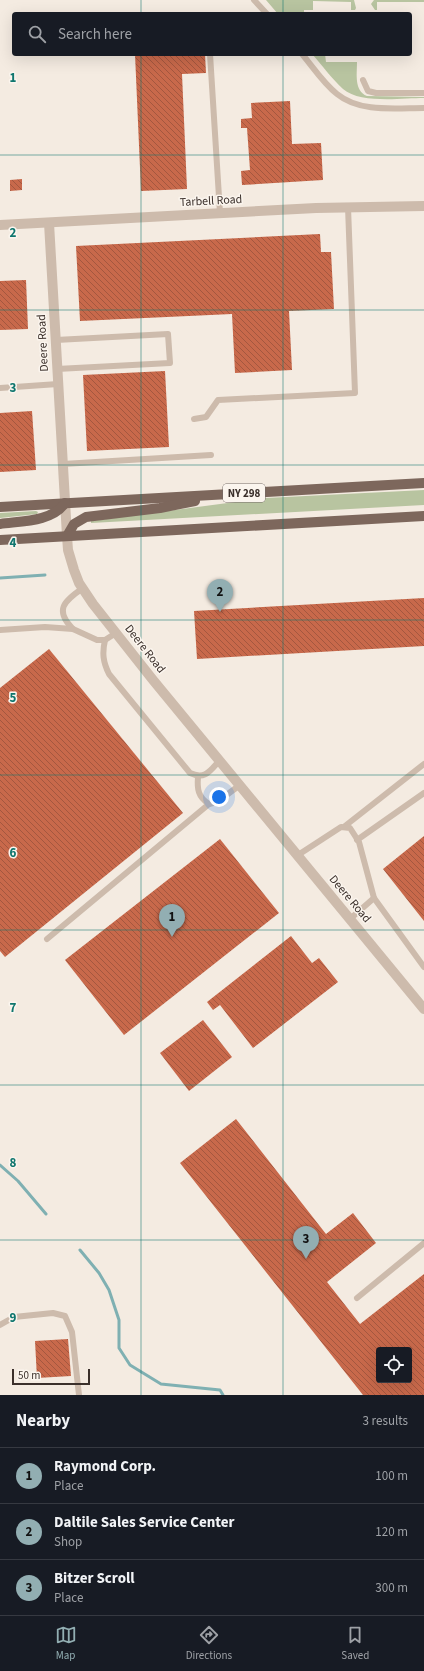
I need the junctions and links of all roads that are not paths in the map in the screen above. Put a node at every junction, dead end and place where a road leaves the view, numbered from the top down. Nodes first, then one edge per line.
1 (254, 0) edge
2 (265, 12) edge
3 (210, 56) edge
4 (304, 56) edge
5 (363, 80) dead end
6 (424, 93) edge
7 (424, 108) edge
8 (424, 206) edge
9 (348, 207) junction
10 (220, 213) junction
11 (49, 223) junction
12 (0, 225) edge
13 (56, 340) junction
14 (57, 369) junction
15 (58, 384) junction
16 (0, 388) edge
17 (194, 419) dead end
18 (211, 455) dead end
19 (62, 464) junction
20 (424, 483) edge
21 (236, 494) junction
22 (65, 503) junction
23 (0, 506) edge
24 (424, 516) edge
25 (0, 524) edge
26 (67, 536) junction
27 (0, 540) edge
28 (83, 588) junction
29 (73, 629) junction
30 (0, 630) edge
31 (116, 634) junction
32 (105, 640) junction
33 (219, 761) junction
34 (424, 764) edge
35 (198, 777) junction
36 (240, 785) junction
37 (424, 793) edge
38 (209, 804) junction
39 (345, 826) junction
40 (357, 840) junction
41 (298, 855) junction
42 (374, 898) junction
43 (350, 919) junction
44 (47, 939) dead end
45 (424, 967) edge
46 (424, 1009) edge
47 (424, 1243) edge
48 (357, 1298) dead end
49 (0, 1325) edge
50 (79, 1395) edge

1 - 2 lane
3 - 10 lane
4 - 7 lane
5 - 6 lane
8 - 9 street, Tarbell Road
9 - 10 street, Tarbell Road
9 - 17 lane
10 - 11 street, Tarbell Road
11 - 12 street, Tarbell Road
11 - 13 street, Deere Road
13 - 14 street, Deere Road
13 - 14 lane
14 - 15 street, Deere Road
15 - 16 lane
15 - 19 street, Deere Road
18 - 19 lane
19 - 22 street, Deere Road
20 - 21 main road, NY 298
21 - 22 main road, NY 298
21 - 26 main road
22 - 23 main road, NY 298
22 - 25 main road
22 - 26 street, Deere Road
24 - 26 main road
26 - 27 main road
26 - 28 street, Deere Road
28 - 29 lane
28 - 31 street, Deere Road
29 - 30 lane
29 - 32 lane
31 - 32 lane
31 - 33 street, Deere Road
32 - 35 lane
33 - 35 lane
33 - 36 street, Deere Road
34 - 39 lane
35 - 38 lane
36 - 38 lane
36 - 41 street, Deere Road
37 - 40 lane
38 - 44 lane
39 - 40 lane
39 - 41 lane
40 - 42 lane
41 - 43 street, Deere Road
42 - 43 lane
42 - 45 lane
43 - 46 street, Deere Road
47 - 48 lane
49 - 50 lane

